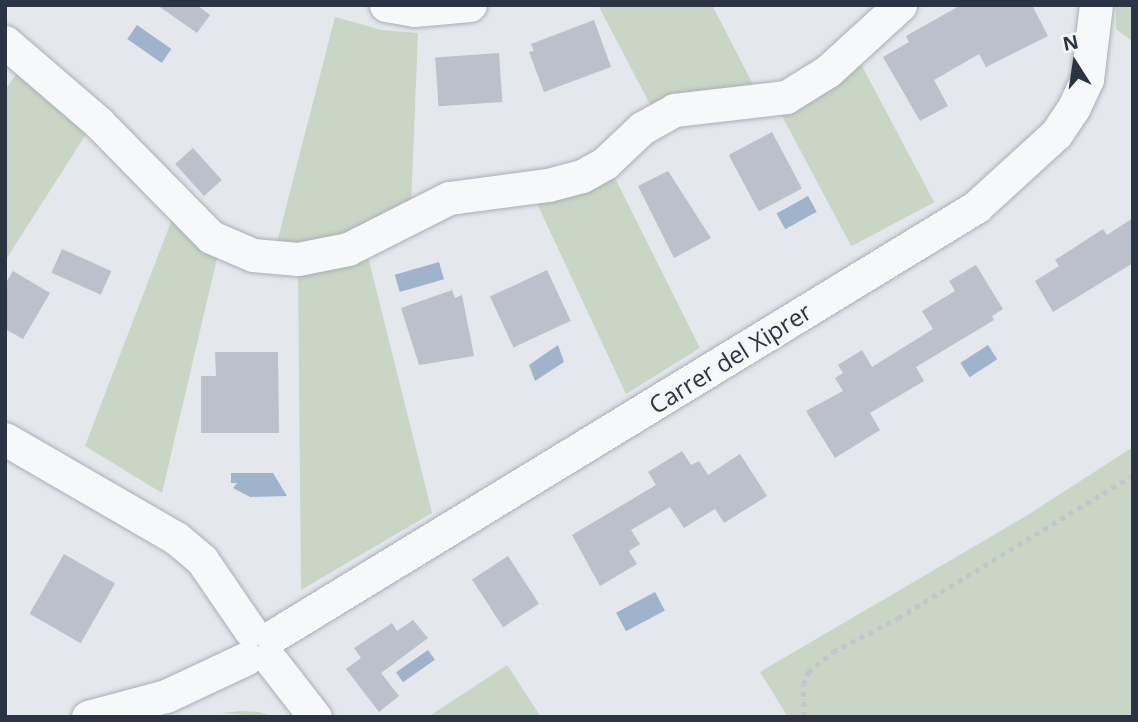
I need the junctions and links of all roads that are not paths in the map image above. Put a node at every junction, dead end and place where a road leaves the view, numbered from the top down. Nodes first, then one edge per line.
1 (386, 5) edge
2 (470, 5) edge
3 (900, 5) edge
4 (1096, 5) edge
5 (5, 43) edge
6 (5, 439) edge
7 (260, 646) junction
8 (88, 717) edge
9 (315, 717) edge

1 - 2 street
3 - 5 street
4 - 7 street, Carrer del Xiprer
6 - 7 street
7 - 8 street, Carrer del Xiprer
7 - 9 street

